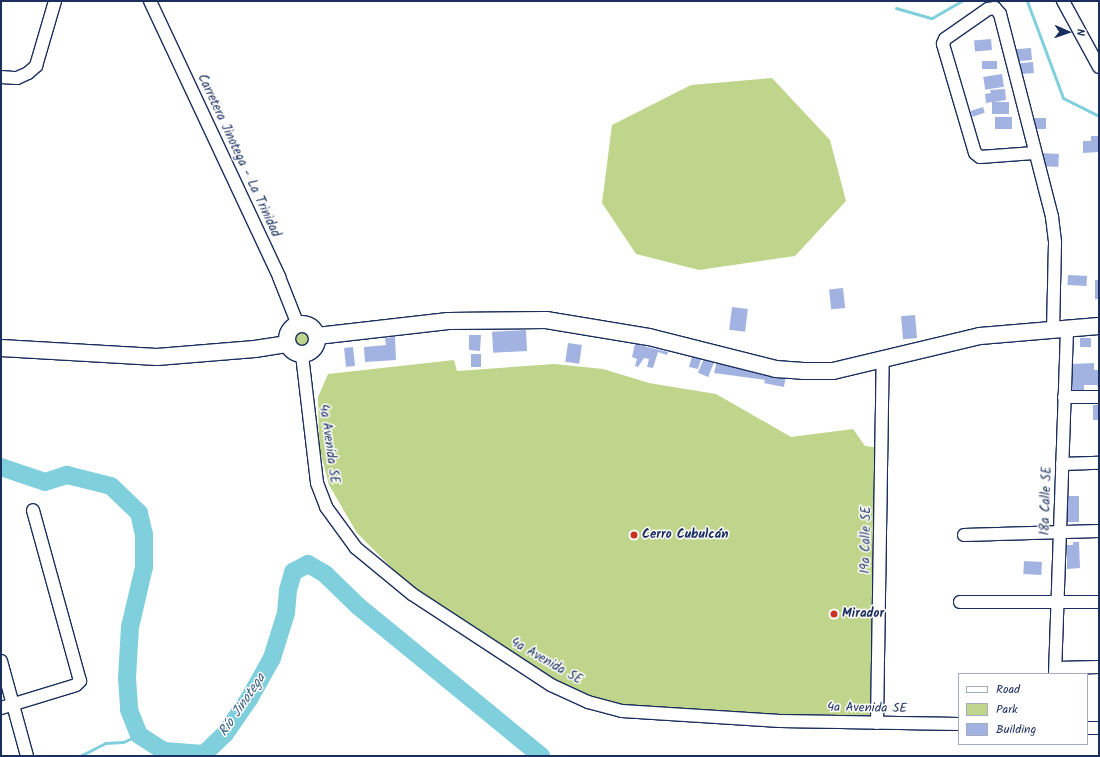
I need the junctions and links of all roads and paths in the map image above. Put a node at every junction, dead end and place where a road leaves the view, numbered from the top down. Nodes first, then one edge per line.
1 (55, 1) edge
2 (150, 1) edge
3 (1063, 1) edge
4 (1099, 67) edge
5 (1, 77) edge
6 (1034, 153) junction
7 (298, 325) junction
8 (1099, 326) edge
9 (1060, 328) junction
10 (317, 336) junction
11 (288, 344) junction
12 (1, 348) edge
13 (302, 355) junction
14 (883, 358) junction
15 (1064, 397) junction
16 (1099, 398) edge
17 (1099, 463) edge
18 (1062, 464) junction
19 (33, 510) dead end
20 (1099, 530) edge
21 (1060, 531) junction
22 (964, 535) dead end
23 (960, 602) dead end
24 (1099, 602) edge
25 (1058, 604) junction
26 (1, 661) edge
27 (1099, 667) edge
28 (1055, 671) edge
29 (13, 704) junction
30 (1, 708) edge
31 (876, 723) junction
32 (958, 724) edge
33 (1088, 728) edge
34 (1099, 728) edge
35 (27, 756) edge

1 - 5 street
2 - 7 street, Carretera Jinotega - La Trinidad
3 - 4 street
6 - 6 street, 18a Calle SE
6 - 9 street, 18a Calle SE
7 - 10 main road
7 - 11 main road
8 - 9 main road
9 - 14 main road
9 - 15 street, 18a Calle SE
10 - 13 main road
10 - 14 main road
11 - 12 main road
11 - 13 main road
13 - 31 street, 4a Avenida SE
14 - 31 street, 19a Calle SE
15 - 16 street
15 - 18 street, 18a Calle SE
17 - 18 street
18 - 21 street, 18a Calle SE
19 - 29 street
20 - 21 street
21 - 22 street
21 - 25 street, 18a Calle SE
23 - 25 street
24 - 25 street
25 - 28 street, 18a Calle SE
26 - 29 street
27 - 28 street
29 - 30 street
29 - 35 street
31 - 32 street, 4a Avenida SE
33 - 34 street

